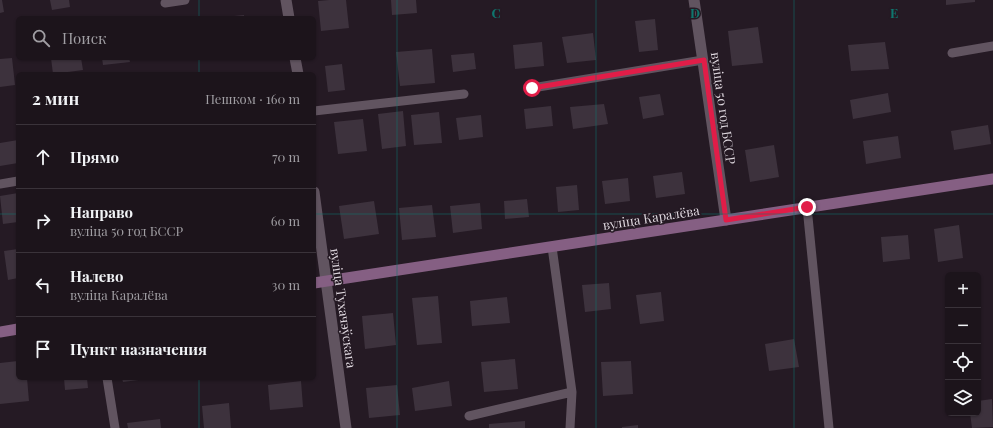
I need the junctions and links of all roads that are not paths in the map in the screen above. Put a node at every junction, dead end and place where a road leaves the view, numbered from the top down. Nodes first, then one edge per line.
1 (185, 0) edge
2 (286, 0) edge
3 (694, 0) edge
4 (165, 4) dead end
5 (289, 16) edge
6 (993, 46) edge
7 (952, 53) dead end
8 (295, 60) edge
9 (704, 60) junction
10 (298, 72) edge
11 (532, 88) dead end
12 (464, 94) dead end
13 (316, 111) edge
14 (993, 179) edge
15 (16, 181) edge
16 (0, 184) edge
17 (316, 206) edge
18 (807, 207) junction
19 (726, 220) junction
20 (552, 247) junction
21 (327, 281) junction
22 (316, 283) edge
23 (16, 329) edge
24 (0, 332) edge
25 (107, 380) edge
26 (572, 392) junction
27 (469, 416) dead end
28 (115, 428) edge
29 (346, 428) edge
30 (570, 428) edge
31 (829, 428) edge

1 - 4 lane
2 - 5 street
3 - 9 street, вуліца 50 год БССР
6 - 7 lane
8 - 10 street
9 - 11 lane
9 - 19 street, вуліца 50 год БССР
12 - 13 lane
14 - 18 main road, вуліца Каралёва
15 - 16 lane
17 - 21 street, вуліца Тухачэўскага
18 - 19 main road, вуліца Каралёва
18 - 31 lane
19 - 20 main road, вуліца Каралёва
20 - 21 main road, вуліца Каралёва
20 - 26 lane
21 - 22 main road, вуліца Каралёва
21 - 29 street, вуліца Тухачэўскага
23 - 24 main road
25 - 28 lane
26 - 27 lane
26 - 30 lane

